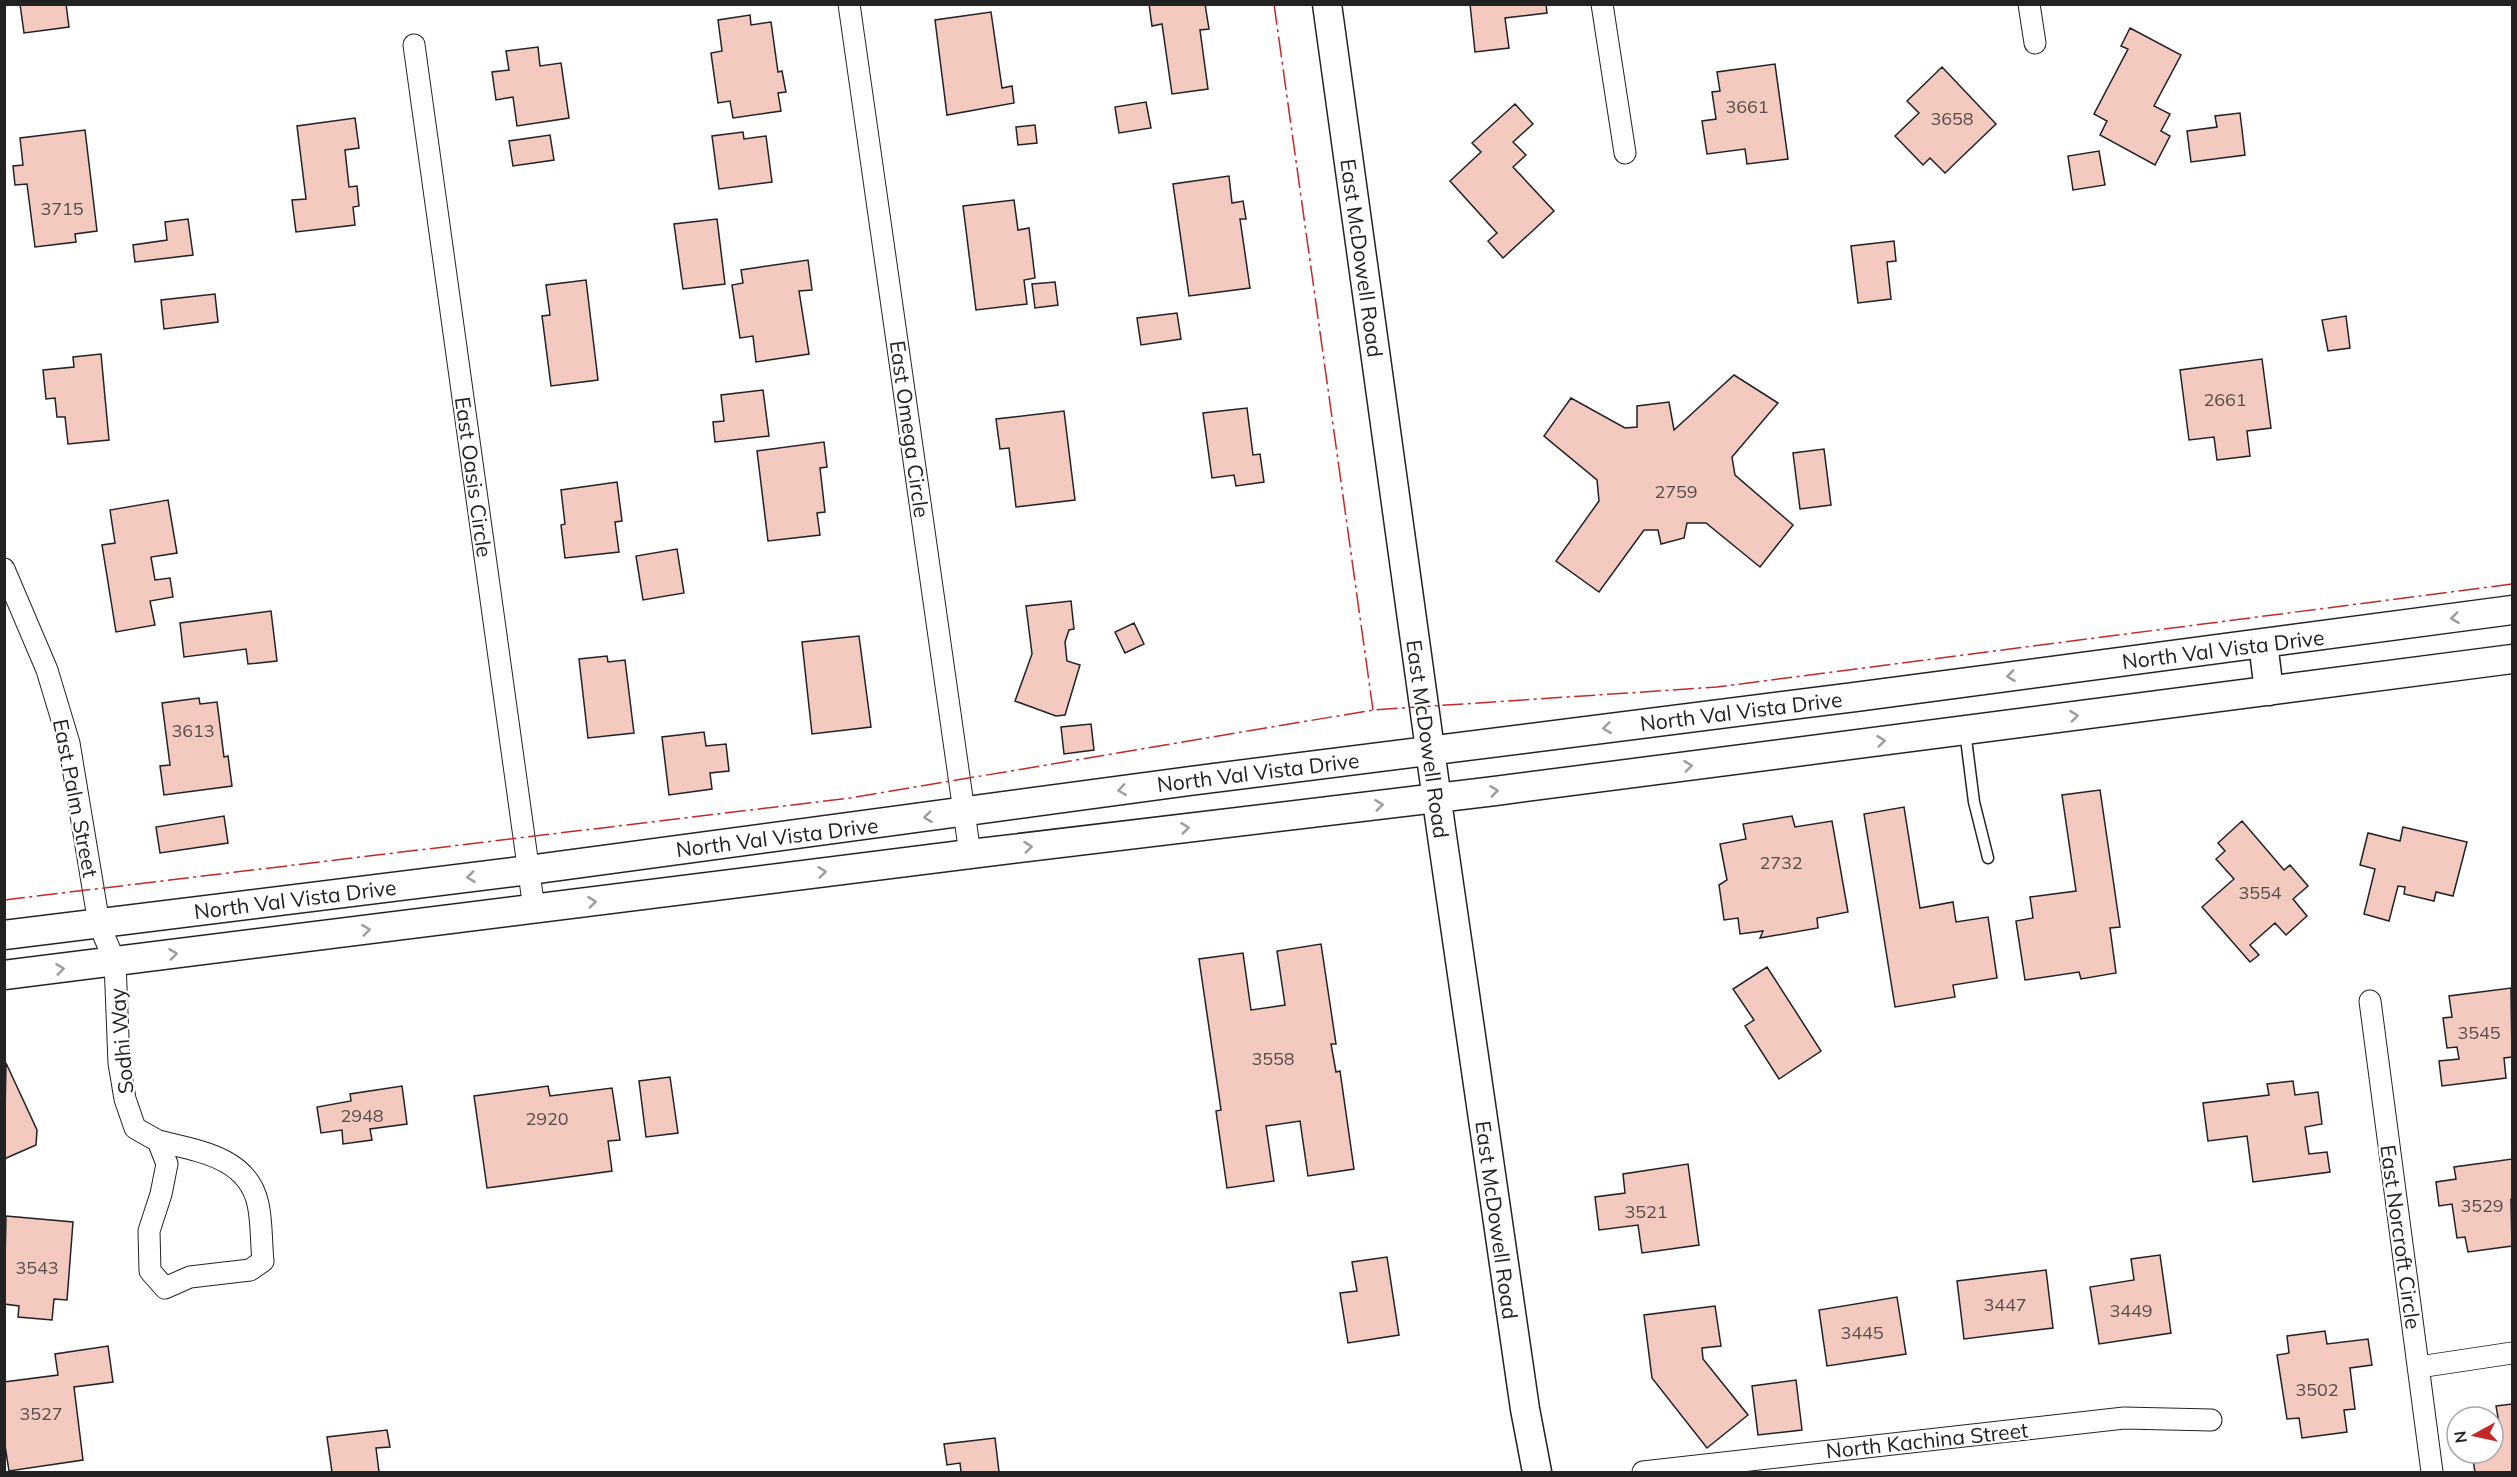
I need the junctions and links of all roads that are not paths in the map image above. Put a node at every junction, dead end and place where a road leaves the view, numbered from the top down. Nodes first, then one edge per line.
1 (849, 4) edge
2 (1326, 4) edge
3 (1602, 4) edge
4 (2030, 4) edge
5 (2036, 43) dead end
6 (414, 45) dead end
7 (1625, 153) dead end
8 (4, 569) edge
9 (2512, 610) edge
10 (2263, 643) junction
11 (2512, 659) edge
12 (1958, 683) junction
13 (2269, 691) junction
14 (1964, 730) junction
15 (1430, 750) junction
16 (1436, 798) junction
17 (964, 812) junction
18 (970, 854) junction
19 (1988, 858) dead end
20 (529, 870) junction
21 (534, 909) junction
22 (99, 924) junction
23 (4, 935) edge
24 (115, 962) junction
25 (4, 975) edge
26 (2370, 1001) dead end
27 (158, 1141) junction
28 (2512, 1353) edge
29 (2419, 1367) junction
30 (2211, 1420) dead end
31 (1536, 1473) edge
32 (1643, 1473) edge
33 (2432, 1473) edge

1 - 17 street, East Omega Circle
2 - 15 main road, East McDowell Road
3 - 7 street
4 - 5 street
6 - 20 street, East Oasis Circle
8 - 22 street, East Palm Street
9 -> 10 main road, North Val Vista Drive
10 -> 12 main road, North Val Vista Drive
10 - 13 main road
11 - 13 main road, North Val Vista Drive
12 - 14 main road
12 -> 15 main road, North Val Vista Drive
14 -> 13 main road, North Val Vista Drive
16 -> 14 main road, North Val Vista Drive
14 - 19 lane
15 - 16 main road, East McDowell Road
15 -> 17 main road, North Val Vista Drive
18 -> 16 main road, North Val Vista Drive
16 - 31 main road, East McDowell Road
17 - 18 street, East Omega Circle
17 -> 20 main road, North Val Vista Drive
21 -> 18 main road, North Val Vista Drive
20 - 21 street, East Oasis Circle
20 -> 22 main road, North Val Vista Drive
24 -> 21 main road, North Val Vista Drive
22 - 23 main road, North Val Vista Drive
22 - 24 street, East Palm Street
25 -> 24 main road, North Val Vista Drive
24 - 27 street, Sodhi Way
26 - 29 street, East Norcroft Circle
27 - 27 street, Sodhi Way
28 - 29 street
29 - 33 street, East Norcroft Circle
30 - 32 street, North Kachina Street

